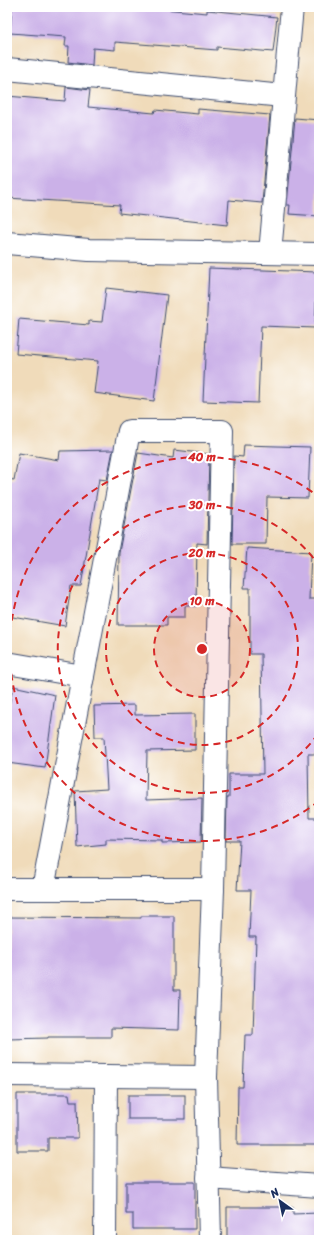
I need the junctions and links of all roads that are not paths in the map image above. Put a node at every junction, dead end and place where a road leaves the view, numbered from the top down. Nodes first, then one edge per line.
1 (292, 7) edge
2 (7, 69) edge
3 (283, 96) junction
4 (7, 243) edge
5 (270, 253) junction
6 (319, 254) edge
7 (7, 663) edge
8 (83, 676) junction
9 (7, 889) edge
10 (43, 889) junction
11 (213, 889) junction
12 (7, 1075) edge
13 (106, 1076) junction
14 (206, 1077) junction
15 (208, 1178) junction
16 (319, 1186) edge
17 (105, 1240) edge
18 (210, 1240) edge

1 - 3 street
2 - 3 street
3 - 5 street
4 - 5 street
5 - 6 street
7 - 8 street
8 - 10 street
8 - 11 street
9 - 10 street
10 - 11 street
11 - 14 street
12 - 13 street
13 - 14 street
13 - 17 street
14 - 15 street
15 - 16 street
15 - 18 street

